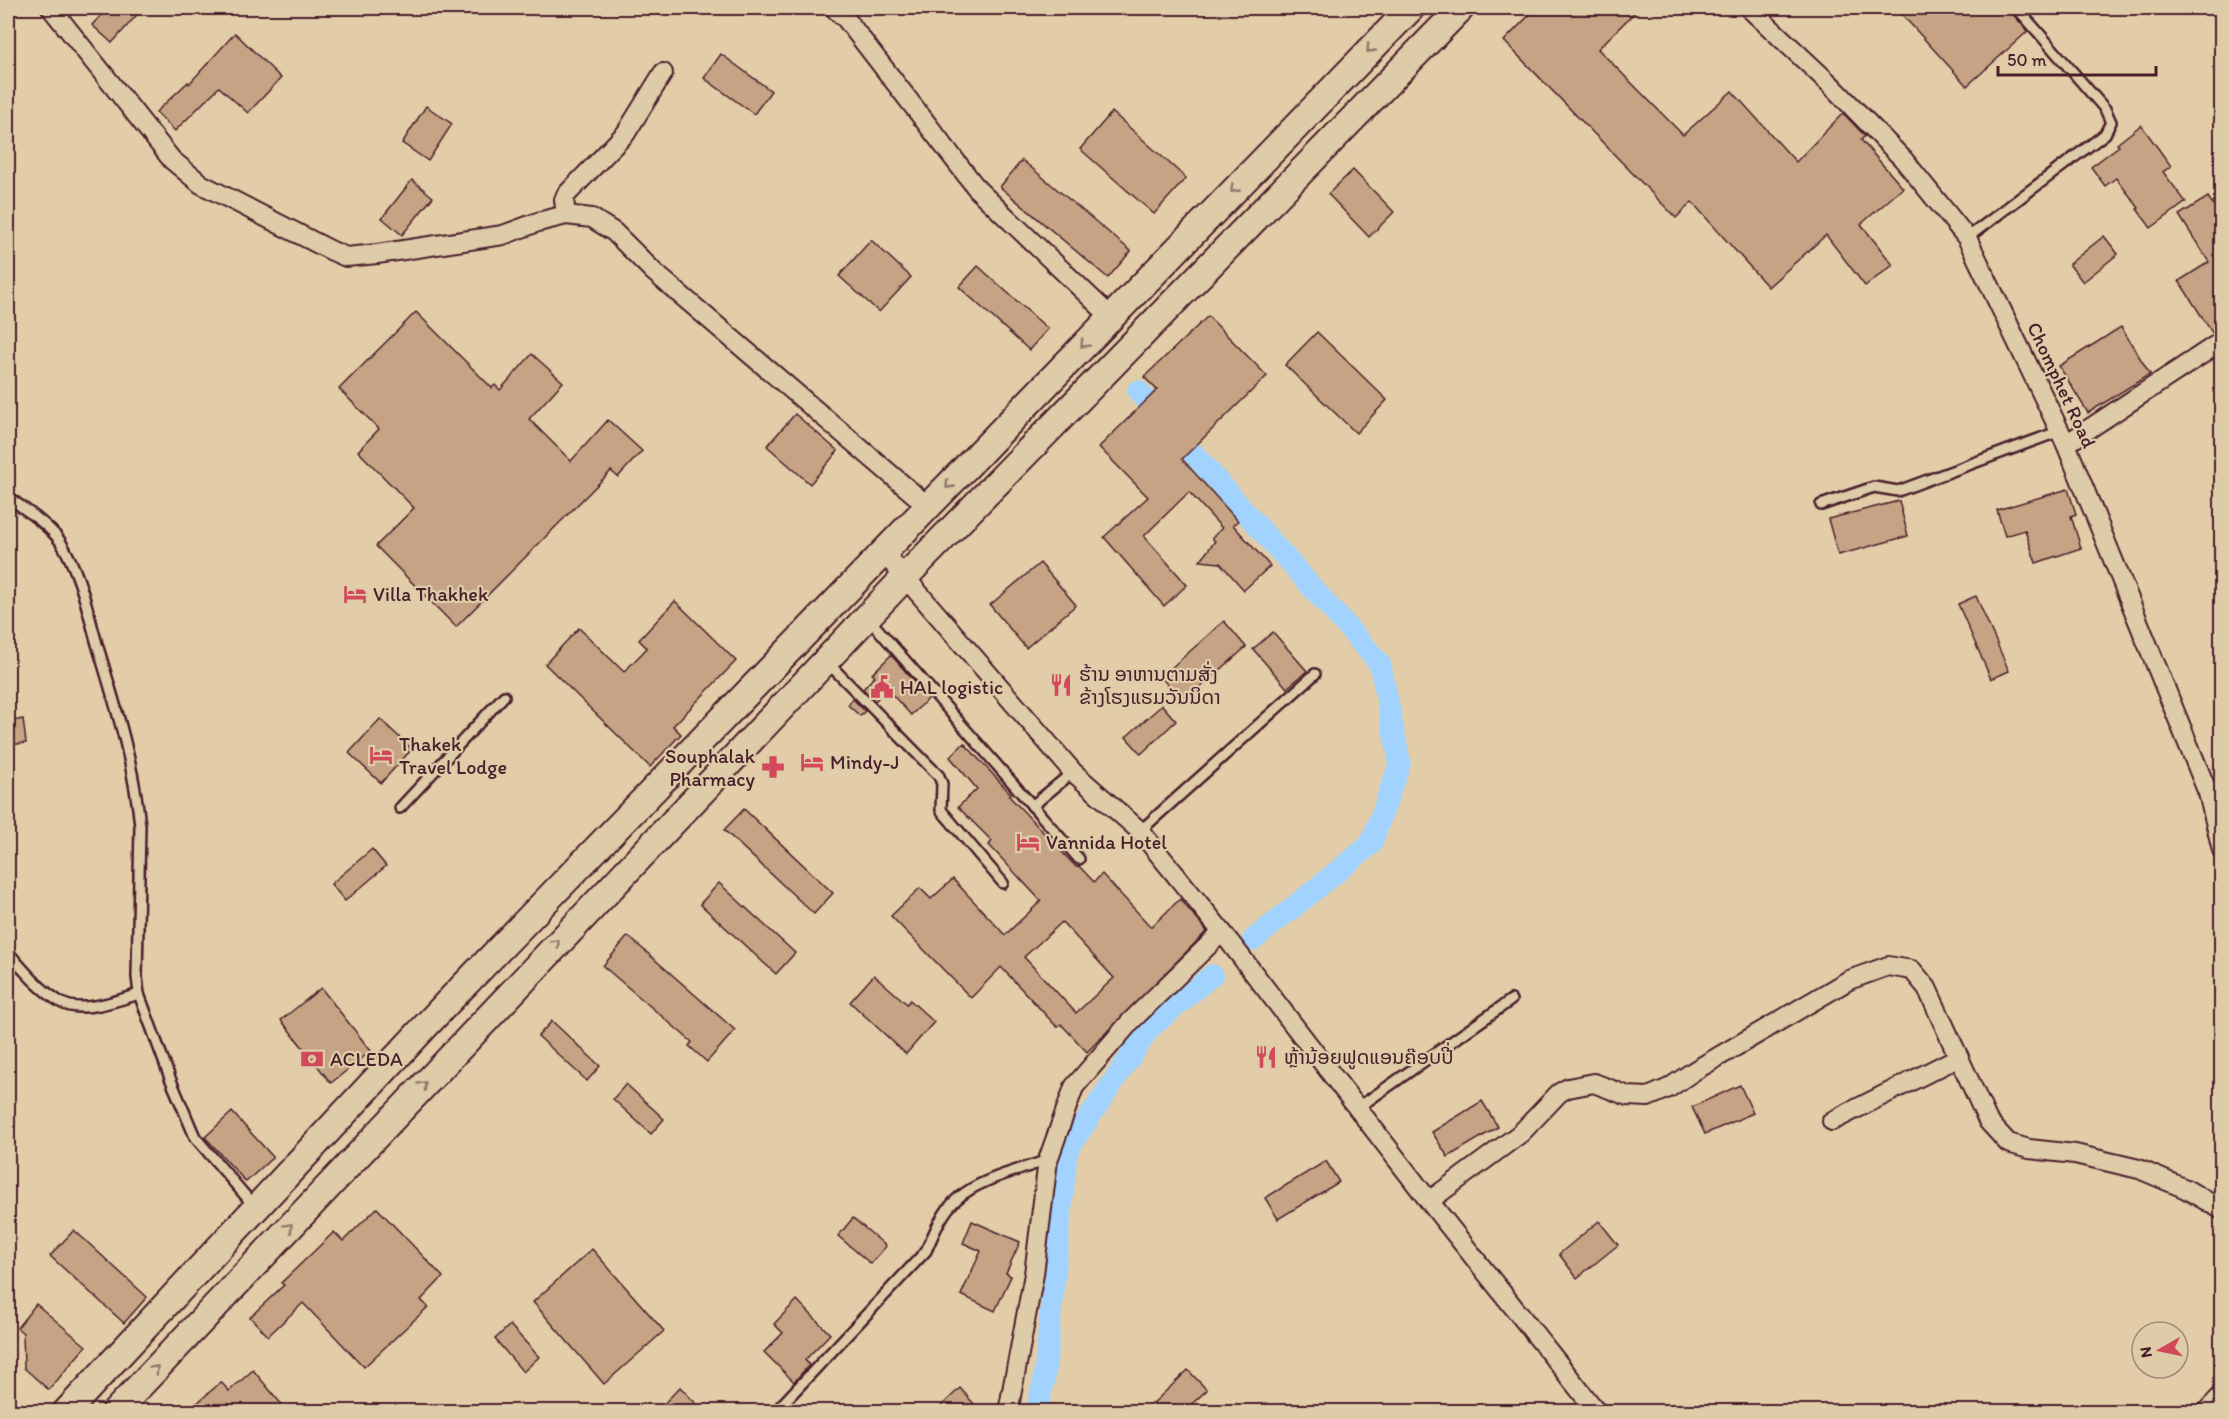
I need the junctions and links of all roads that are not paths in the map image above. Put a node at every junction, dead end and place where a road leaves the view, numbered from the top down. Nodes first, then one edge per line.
1 (51, 8) edge
2 (834, 8) edge
3 (1411, 8) edge
4 (1461, 8) edge
5 (1749, 8) edge
6 (2017, 8) edge
7 (663, 74) dead end
8 (566, 215) junction
9 (1967, 238) junction
10 (1111, 317) junction
11 (2222, 341) edge
12 (2063, 437) junction
13 (8, 497) edge
14 (1821, 505) dead end
15 (929, 507) junction
16 (884, 553) junction
17 (905, 576) junction
18 (867, 617) junction
19 (825, 660) junction
20 (1315, 674) dead end
21 (504, 696) dead end
22 (1073, 772) junction
23 (2215, 789) edge
24 (1032, 806) junction
25 (400, 808) dead end
26 (1140, 831) junction
27 (2222, 850) edge
28 (1079, 859) dead end
29 (1003, 883) dead end
30 (1222, 932) junction
31 (8, 952) edge
32 (139, 994) junction
33 (1510, 1000) dead end
34 (1959, 1057) junction
35 (1359, 1107) junction
36 (1832, 1121) dead end
37 (1048, 1160) junction
38 (1429, 1201) junction
39 (257, 1209) junction
40 (2222, 1210) edge
41 (2222, 1395) edge
42 (1011, 1411) edge
43 (66, 1412) edge
44 (115, 1412) edge
45 (775, 1412) edge
46 (1597, 1412) edge
47 (2206, 1412) edge

1 - 8 street
2 - 10 street
3 -> 10 main road
4 - 17 main road
5 - 9 street, Chomphet Road
6 - 9 lane
7 - 8 street
8 - 15 street
9 - 12 street, Chomphet Road
10 -> 15 main road
11 - 12 street
12 - 14 lane
12 - 23 street, Chomphet Road
13 - 32 lane
15 - 16 main road
16 - 17 street
16 - 39 main road
17 - 18 main road
17 - 22 street
18 - 19 main road
18 - 24 lane
19 - 29 lane
44 -> 19 main road
20 - 26 lane
21 - 25 lane
22 - 24 lane
22 - 26 street
23 - 27 street, Chomphet Road
24 - 28 lane
26 - 30 street
30 - 35 street
30 - 37 street
31 - 32 lane
32 - 39 lane
33 - 35 lane
34 - 36 street
34 - 38 street
34 - 40 street
35 - 38 street
37 - 42 street
37 - 45 lane
38 - 46 street
39 - 43 main road
41 - 47 street

